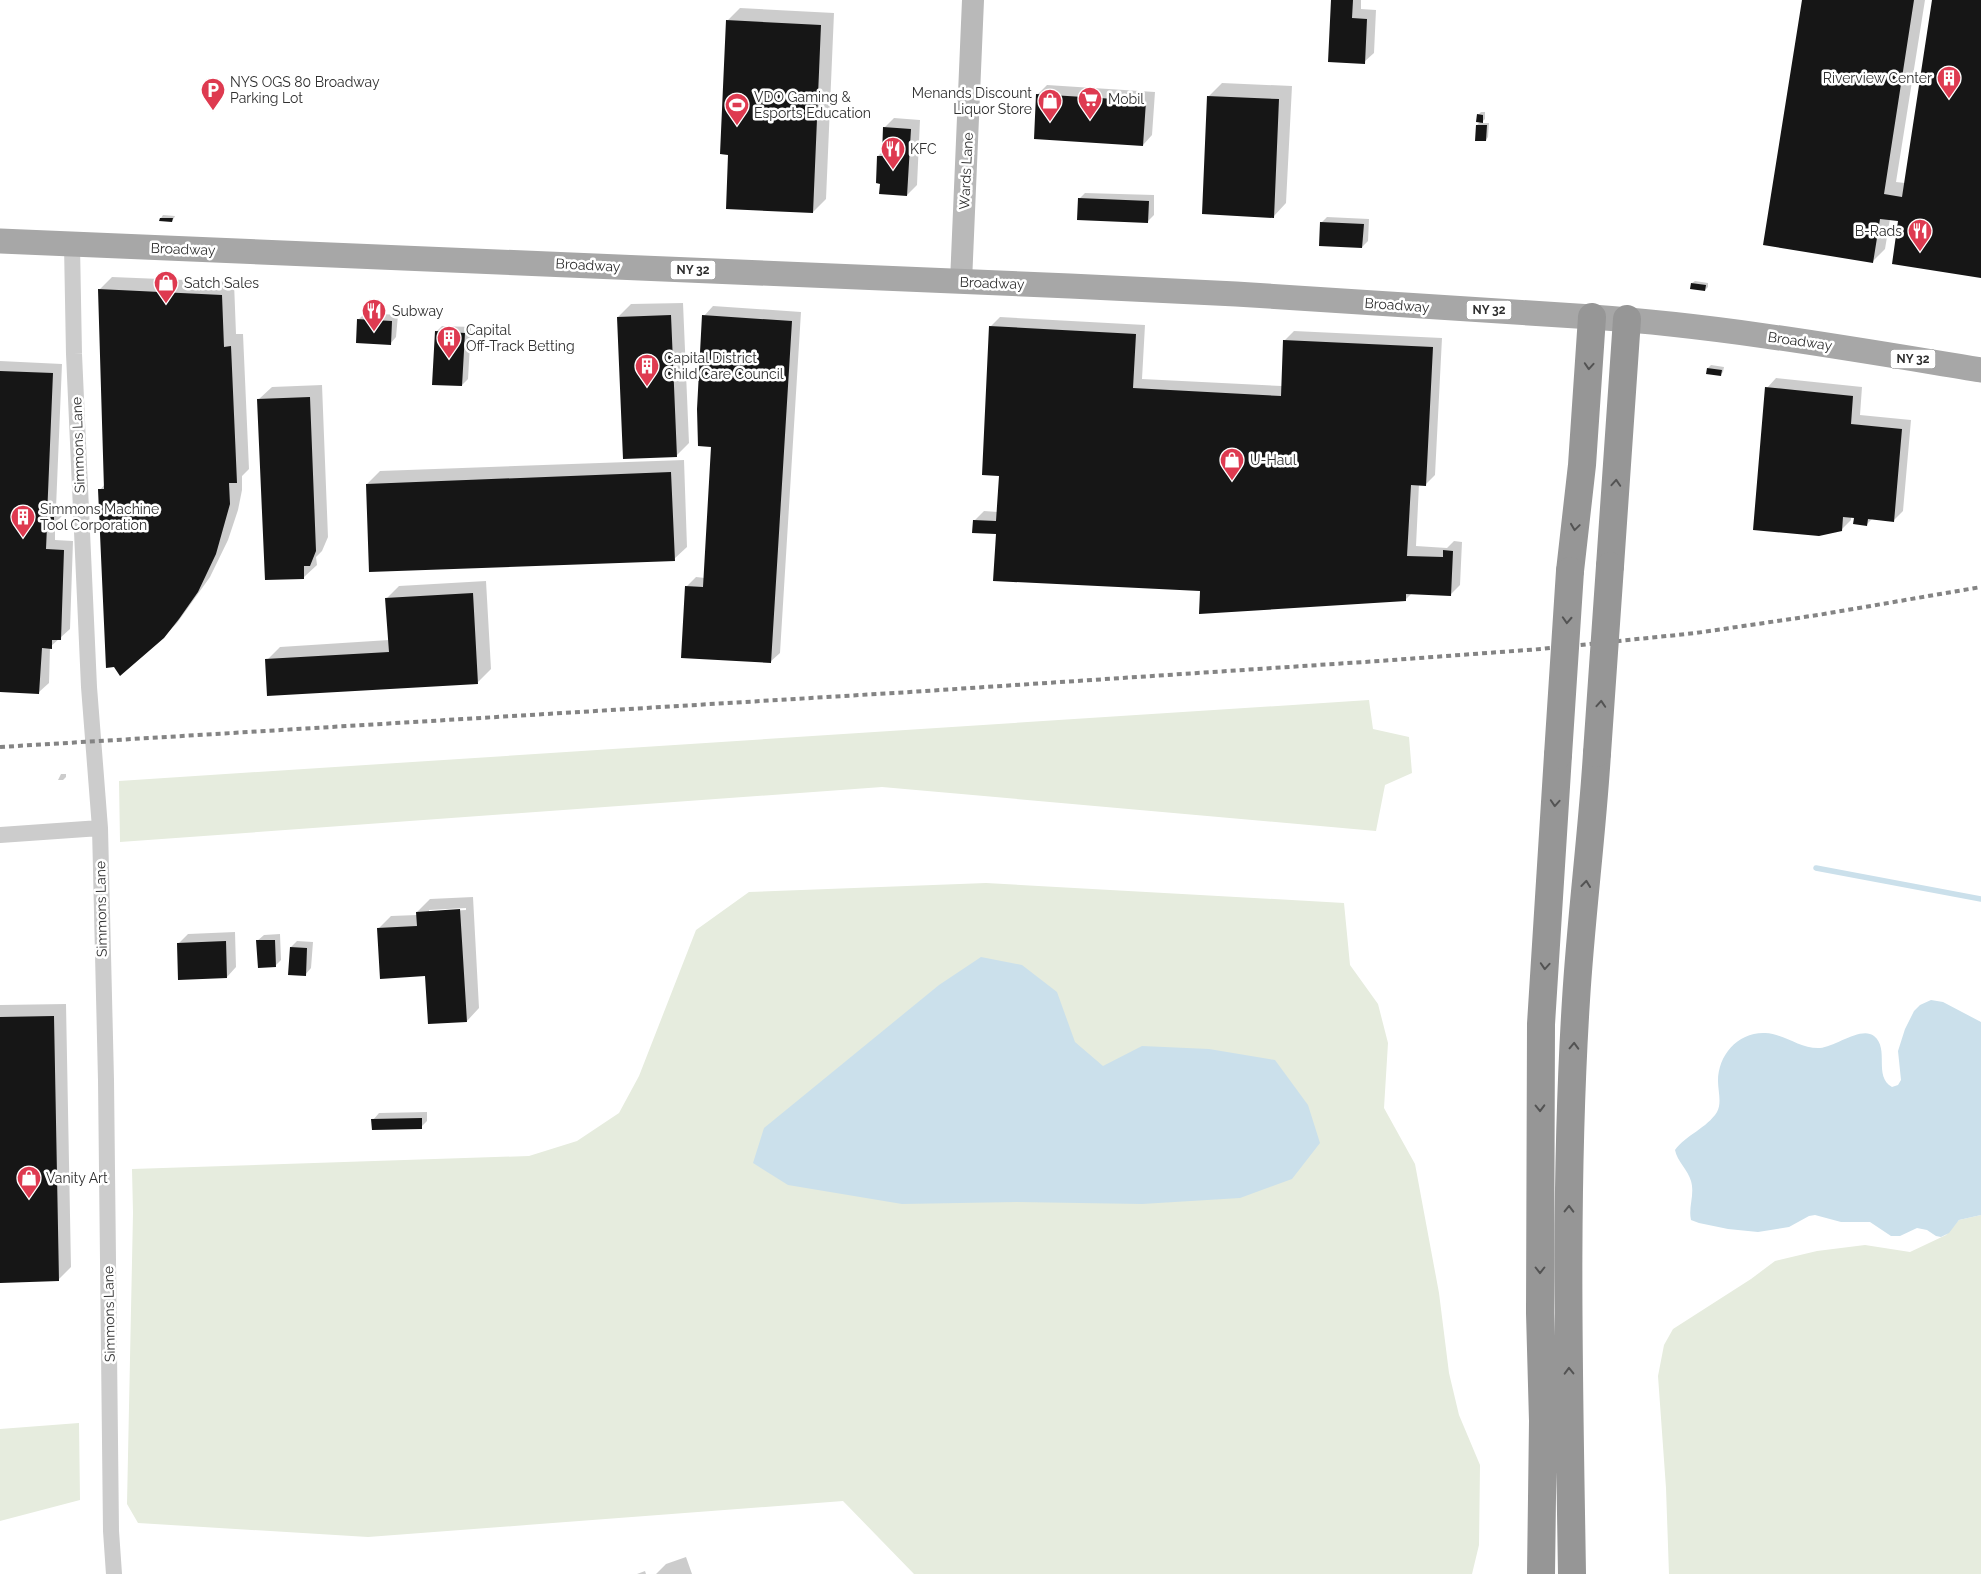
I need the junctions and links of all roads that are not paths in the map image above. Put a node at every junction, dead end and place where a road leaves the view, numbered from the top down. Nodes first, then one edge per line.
1 (973, 0) edge
2 (0, 241) edge
3 (72, 245) junction
4 (961, 282) junction
5 (1592, 317) junction
6 (1627, 319) junction
7 (1981, 370) edge
8 (100, 828) junction
9 (0, 835) edge
10 (1570, 1420) junction
11 (1543, 1421) junction
12 (114, 1574) edge
13 (1541, 1574) edge
14 (1553, 1574) edge
15 (1572, 1574) edge
16 (1582, 1574) edge

1 - 4 street, Wards Lane
2 - 3 main road, Broadway / NY 32
3 - 4 main road, Broadway / NY 32
3 - 8 street, Simmons Lane
4 - 5 main road, Broadway / NY 32
5 - 6 main road, Broadway / NY 32
5 -> 11 highway, bridge
6 - 7 main road, Broadway / NY 32
10 -> 6 highway, bridge
8 - 9 street
8 - 12 street, Simmons Lane
10 - 15 highway
10 - 16 highway
11 - 13 highway
11 - 14 highway

